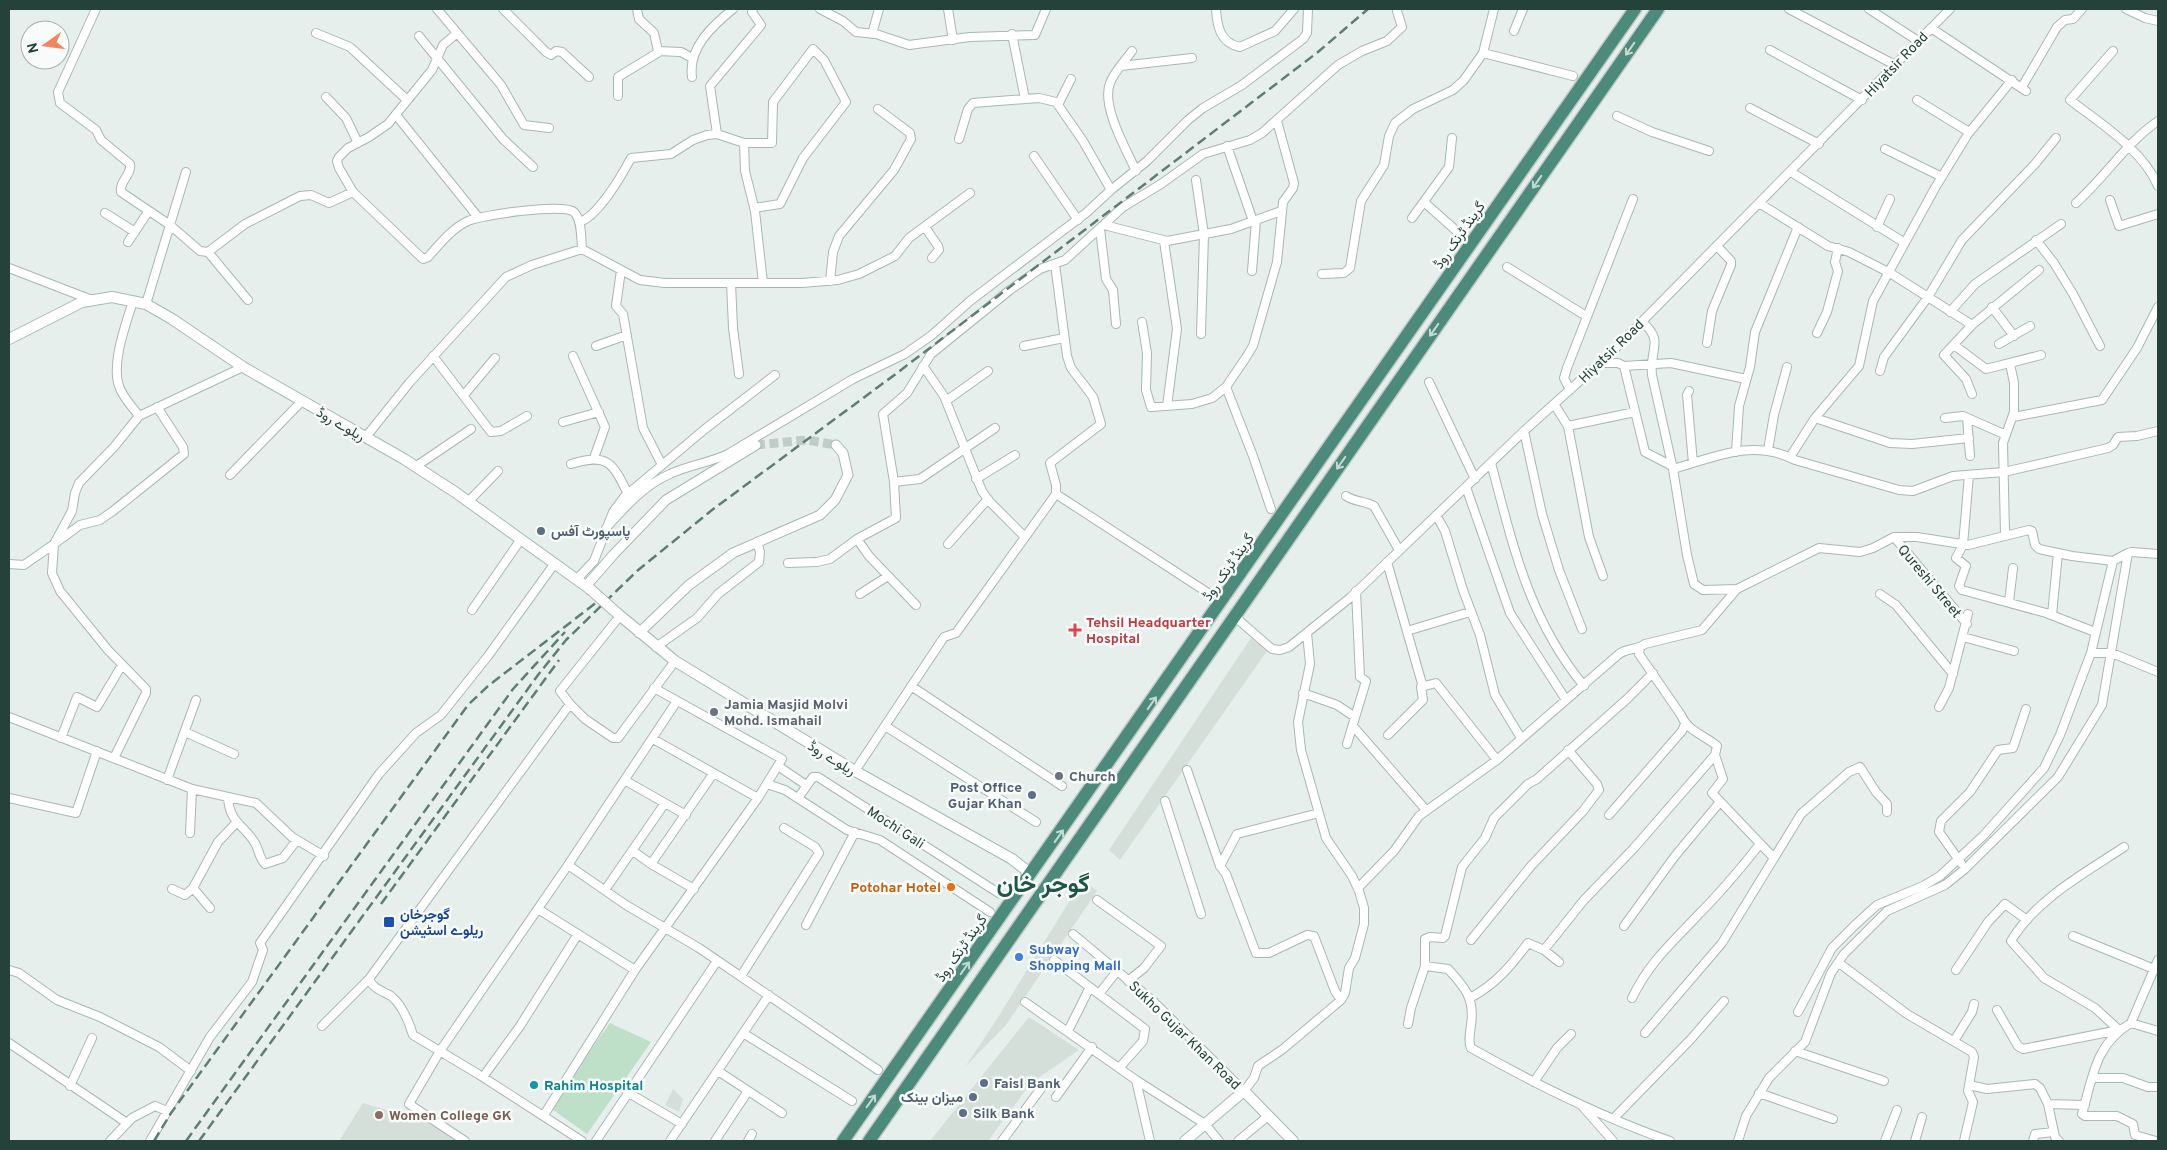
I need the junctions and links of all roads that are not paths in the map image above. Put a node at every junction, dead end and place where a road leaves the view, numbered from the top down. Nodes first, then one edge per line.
1 (96, 9) edge
2 (436, 9) edge
3 (503, 9) edge
4 (636, 9) edge
5 (733, 9) edge
6 (753, 9) edge
7 (820, 9) edge
8 (879, 9) edge
9 (948, 9) edge
10 (1216, 9) edge
11 (1294, 9) edge
12 (1308, 9) edge
13 (1494, 9) edge
14 (1523, 9) edge
15 (1635, 9) edge
16 (1658, 9) edge
17 (1789, 9) edge
18 (1869, 9) edge
19 (1950, 9) edge
20 (2082, 9) edge
21 (2126, 9) edge
22 (1044, 10) edge
23 (1396, 11) dead end
24 (2158, 20) edge
25 (1931, 28) junction
26 (1514, 30) dead end
27 (316, 33) dead end
28 (456, 34) junction
29 (872, 34) junction
30 (1012, 34) junction
31 (418, 36) dead end
32 (952, 40) junction
33 (1918, 41) junction
34 (1770, 50) dead end
35 (1132, 51) dead end
36 (2113, 51) dead end
37 (659, 52) junction
38 (1483, 53) junction
39 (437, 58) junction
40 (692, 58) junction
41 (1192, 58) dead end
42 (1895, 65) junction
43 (1121, 66) junction
44 (1573, 76) dead end
45 (589, 77) dead end
46 (692, 77) dead end
47 (1071, 79) dead end
48 (2012, 80) junction
49 (618, 96) dead end
50 (326, 97) dead end
51 (1025, 99) junction
52 (407, 100) junction
53 (1862, 100) junction
54 (1917, 100) dead end
55 (1058, 105) junction
56 (1750, 108) dead end
57 (878, 109) dead end
58 (396, 115) junction
59 (1617, 116) dead end
60 (2158, 120) edge
61 (1277, 121) junction
62 (549, 128) dead end
63 (1969, 132) junction
64 (717, 134) junction
65 (1452, 138) dead end
66 (2056, 138) dead end
67 (959, 139) dead end
68 (358, 143) junction
69 (744, 143) junction
70 (1819, 144) junction
71 (1227, 146) junction
72 (2130, 147) junction
73 (1885, 149) dead end
74 (1709, 151) dead end
75 (1034, 156) dead end
76 (533, 168) dead end
77 (1136, 171) junction
78 (186, 172) dead end
79 (1791, 172) junction
80 (1942, 177) junction
81 (1196, 180) dead end
82 (2158, 186) edge
83 (1111, 190) junction
84 (353, 192) junction
85 (970, 193) dead end
86 (1633, 198) dead end
87 (1890, 199) dead end
88 (2110, 200) dead end
89 (1424, 202) junction
90 (1759, 203) junction
91 (2076, 203) dead end
92 (754, 208) junction
93 (1281, 211) junction
94 (148, 212) junction
95 (106, 213) dead end
96 (2158, 214) edge
97 (478, 218) junction
98 (1412, 218) dead end
99 (1078, 220) junction
100 (1255, 221) junction
101 (579, 222) junction
102 (2061, 224) dead end
103 (170, 225) junction
104 (1102, 227) junction
105 (1798, 227) junction
106 (1877, 227) junction
107 (925, 228) junction
108 (134, 232) junction
109 (1204, 235) junction
110 (1461, 235) dead end
111 (2036, 240) junction
112 (1164, 241) junction
113 (128, 242) dead end
114 (1905, 244) junction
115 (1717, 246) junction
116 (1838, 248) junction
117 (582, 249) junction
118 (208, 252) junction
119 (932, 258) dead end
120 (1055, 264) junction
121 (1507, 267) dead end
122 (9, 268) edge
123 (621, 270) junction
124 (1252, 270) dead end
125 (2039, 270) dead end
126 (1890, 273) junction
127 (1322, 274) dead end
128 (830, 281) junction
129 (731, 283) junction
130 (763, 283) junction
131 (1439, 290) junction
132 (1928, 297) junction
133 (248, 300) dead end
134 (87, 301) junction
135 (133, 301) junction
136 (1454, 301) junction
137 (146, 304) junction
138 (1992, 307) junction
139 (2158, 307) edge
140 (1950, 312) junction
141 (1586, 316) junction
142 (1142, 322) dead end
143 (1642, 322) junction
144 (1116, 324) dead end
145 (1972, 325) junction
146 (2030, 326) dead end
147 (1817, 333) dead end
148 (1201, 334) dead end
149 (627, 335) junction
150 (2014, 336) junction
151 (1064, 338) junction
152 (9, 340) edge
153 (1707, 343) dead end
154 (1954, 344) junction
155 (1999, 344) dead end
156 (596, 346) dead end
157 (1024, 346) dead end
158 (2100, 346) dead end
159 (2041, 355) dead end
160 (433, 356) junction
161 (573, 356) dead end
162 (495, 358) dead end
163 (1600, 363) junction
164 (1650, 364) junction
165 (2010, 364) junction
166 (924, 366) junction
167 (1624, 366) junction
168 (243, 367) junction
169 (1787, 367) dead end
170 (988, 371) dead end
171 (1880, 371) dead end
172 (739, 374) dead end
173 (775, 375) dead end
174 (1746, 379) junction
175 (1429, 382) dead end
176 (1226, 388) junction
177 (1570, 390) junction
178 (1689, 391) dead end
179 (1972, 394) dead end
180 (464, 395) junction
181 (302, 401) junction
182 (946, 401) junction
183 (1554, 404) junction
184 (1167, 406) junction
185 (157, 407) junction
186 (600, 412) junction
187 (1635, 412) junction
188 (140, 416) junction
189 (527, 416) dead end
190 (2013, 417) junction
191 (1815, 418) junction
192 (1945, 418) dead end
193 (1967, 418) junction
194 (563, 422) dead end
195 (1568, 426) junction
196 (995, 428) dead end
197 (471, 429) dead end
198 (1524, 431) junction
199 (2158, 431) edge
200 (2006, 435) junction
201 (365, 438) junction
202 (1969, 438) junction
203 (756, 445) tunnel mouth
204 (836, 445) dead end
205 (964, 447) junction
206 (1768, 450) junction
207 (1736, 452) junction
208 (1015, 455) dead end
209 (1970, 456) dead end
210 (1790, 457) junction
211 (594, 458) junction
212 (1490, 463) junction
213 (1693, 463) junction
214 (571, 464) dead end
215 (662, 464) junction
216 (415, 466) junction
217 (1672, 468) junction
218 (498, 471) dead end
219 (2004, 472) junction
220 (230, 475) dead end
221 (1969, 475) junction
222 (976, 479) junction
223 (1474, 479) junction
224 (894, 482) junction
225 (1466, 487) junction
226 (628, 494) junction
227 (1056, 494) junction
228 (1346, 496) dead end
229 (988, 499) junction
230 (468, 502) junction
231 (1271, 509) dead end
232 (1436, 515) junction
233 (606, 528) junction
234 (2005, 534) junction
235 (1024, 536) junction
236 (1894, 537) junction
237 (521, 539) junction
238 (857, 539) junction
239 (758, 542) junction
240 (54, 544) junction
241 (948, 544) dead end
242 (1963, 545) junction
243 (1399, 550) junction
244 (2058, 553) junction
245 (2126, 554) junction
246 (2158, 554) edge
247 (2114, 560) junction
248 (1387, 562) junction
249 (555, 563) junction
250 (788, 563) dead end
251 (9, 564) edge
252 (2013, 568) dead end
253 (888, 576) junction
254 (1603, 576) dead end
255 (577, 579) junction
256 (588, 588) junction
257 (1737, 589) junction
258 (1356, 592) junction
259 (860, 594) dead end
260 (1880, 594) dead end
261 (1222, 602) junction
262 (2009, 602) junction
263 (916, 605) dead end
264 (472, 610) dead end
265 (1470, 612) junction
266 (1968, 614) dead end
267 (2052, 615) junction
268 (618, 616) junction
269 (1234, 616) junction
270 (1966, 624) junction
271 (1582, 629) dead end
272 (1407, 631) junction
273 (2095, 632) junction
274 (639, 633) junction
275 (1307, 633) junction
276 (1963, 637) junction
277 (656, 647) junction
278 (1640, 648) junction
279 (2014, 651) dead end
280 (2093, 653) junction
281 (2109, 653) junction
282 (674, 661) junction
283 (122, 665) junction
284 (2158, 672) edge
285 (1653, 673) junction
286 (1953, 674) junction
287 (911, 686) junction
288 (1424, 686) junction
289 (1584, 686) junction
290 (654, 688) junction
291 (1303, 693) junction
292 (196, 700) dead end
293 (1566, 700) junction
294 (677, 701) junction
295 (570, 704) junction
296 (1939, 707) dead end
297 (2026, 709) dead end
298 (9, 717) edge
299 (1355, 717) junction
300 (1685, 724) junction
301 (885, 726) junction
302 (1352, 726) junction
303 (185, 732) junction
304 (1388, 735) dead end
305 (61, 738) junction
306 (1521, 738) junction
307 (653, 739) junction
308 (1347, 744) dead end
309 (97, 750) junction
310 (1568, 750) junction
311 (234, 754) dead end
312 (1716, 755) junction
313 (114, 758) junction
314 (1497, 760) junction
315 (778, 766) junction
316 (1187, 770) dead end
317 (855, 771) junction
318 (713, 774) junction
319 (167, 780) junction
320 (626, 781) junction
321 (767, 784) junction
322 (806, 785) junction
323 (1062, 786) dead end
324 (192, 788) junction
325 (228, 797) junction
326 (9, 798) edge
327 (758, 798) junction
328 (798, 798) junction
329 (1165, 801) dead end
330 (1720, 802) junction
331 (665, 803) junction
332 (1426, 810) junction
333 (1887, 812) dead end
334 (1319, 813) junction
335 (686, 815) junction
336 (1609, 815) dead end
337 (1036, 822) dead end
338 (236, 823) junction
339 (784, 828) dead end
340 (855, 832) junction
341 (190, 833) dead end
342 (297, 840) junction
343 (1760, 844) junction
344 (2124, 847) dead end
345 (633, 851) junction
346 (324, 856) junction
347 (1773, 856) junction
348 (651, 864) junction
349 (1962, 864) junction
350 (568, 865) junction
351 (1220, 866) junction
352 (1031, 874) junction
353 (193, 888) junction
354 (1358, 888) junction
355 (172, 889) dead end
356 (694, 889) junction
357 (605, 890) junction
358 (1000, 894) dead end
359 (1902, 899) junction
360 (1097, 900) dead end
361 (210, 908) dead end
362 (538, 909) junction
363 (990, 912) dead end
364 (1201, 914) dead end
365 (2027, 920) junction
366 (806, 925) dead end
367 (1624, 926) dead end
368 (663, 927) junction
369 (578, 934) junction
370 (1073, 934) dead end
371 (2072, 936) dead end
372 (1471, 940) dead end
373 (1544, 950) junction
374 (717, 960) junction
375 (1054, 960) dead end
376 (2158, 960) edge
377 (1559, 962) dead end
378 (1839, 964) junction
379 (1425, 966) junction
380 (2154, 969) junction
381 (9, 970) edge
382 (635, 970) junction
383 (1826, 970) junction
384 (1956, 970) dead end
385 (1117, 971) junction
386 (741, 976) junction
387 (369, 979) junction
388 (1128, 980) junction
389 (1090, 987) junction
390 (1099, 994) junction
391 (769, 995) junction
392 (1470, 998) junction
393 (1632, 998) dead end
394 (1341, 1000) junction
395 (1724, 1001) dead end
396 (1025, 1002) dead end
397 (1974, 1004) dead end
398 (1997, 1010) dead end
399 (1798, 1012) dead end
400 (2131, 1023) junction
401 (1408, 1024) dead end
402 (322, 1026) dead end
403 (1068, 1030) junction
404 (2119, 1030) junction
405 (2158, 1031) edge
406 (743, 1033) junction
407 (1645, 1033) dead end
408 (1571, 1034) dead end
409 (92, 1038) dead end
410 (1954, 1042) junction
411 (9, 1043) edge
412 (1092, 1047) junction
413 (440, 1051) junction
414 (1796, 1051) junction
415 (1120, 1067) junction
416 (191, 1070) junction
417 (878, 1070) dead end
418 (718, 1071) junction
419 (483, 1077) junction
420 (2093, 1078) junction
421 (1136, 1080) junction
422 (1884, 1081) dead end
423 (1534, 1082) junction
424 (1969, 1085) junction
425 (70, 1086) junction
426 (1042, 1087) dead end
427 (2158, 1087) edge
428 (748, 1091) junction
429 (1244, 1091) junction
430 (627, 1092) junction
431 (1760, 1093) junction
432 (1056, 1098) dead end
433 (852, 1101) dead end
434 (1580, 1104) junction
435 (2048, 1104) junction
436 (2085, 1105) junction
437 (1897, 1110) dead end
438 (167, 1111) junction
439 (782, 1113) dead end
440 (544, 1115) junction
441 (1268, 1116) junction
442 (1922, 1117) dead end
443 (1613, 1118) junction
444 (1833, 1119) dead end
445 (127, 1123) junction
446 (682, 1124) junction
447 (1205, 1124) junction
448 (2054, 1132) junction
449 (2141, 1139) edge
450 (1242, 1140) edge
451 (1610, 1140) edge
452 (110, 1141) edge
453 (150, 1141) edge
454 (465, 1141) edge
455 (582, 1141) edge
456 (596, 1141) edge
457 (670, 1141) edge
458 (715, 1141) edge
459 (843, 1141) edge
460 (869, 1141) edge
461 (1002, 1141) edge
462 (1150, 1141) edge
463 (1184, 1141) edge
464 (1219, 1141) edge
465 (1293, 1141) edge
466 (1670, 1141) edge
467 (1738, 1141) edge
468 (1886, 1141) edge
469 (1915, 1141) edge
470 (1964, 1141) edge
471 (2034, 1141) edge
472 (2059, 1141) edge
473 (2156, 1141) edge

1 - 94 street
2 - 28 street
3 - 45 street
4 - 37 street
5 - 40 street
6 - 64 street
7 - 29 street
8 - 29 street
9 - 32 street
10 - 11 street
12 - 77 street
13 - 38 street
14 - 26 street
15 - 131 highway, گرینڈ ٹرنک روڈ
16 -> 136 highway
17 - 42 street
18 - 33 street
19 - 25 street, Hiyatsir Road
20 - 48 street
21 - 24 street
22 - 30 street
23 - 61 street
25 - 33 street, Hiyatsir Road
25 - 48 street
27 - 52 street
28 - 39 street
28 - 62 street
29 - 32 street
30 - 32 street
30 - 51 street
31 - 39 street
33 - 42 street, Hiyatsir Road
34 - 53 street
35 - 43 street
36 - 72 street
37 - 40 street
37 - 49 street
38 - 44 street
38 - 127 street
39 - 52 street
39 - 76 street
40 - 46 street
41 - 43 street
42 - 53 street, Hiyatsir Road
43 - 77 street
47 - 55 street
48 - 63 street
50 - 68 street
51 - 55 street
51 - 67 street
52 - 58 street
53 - 70 street, Hiyatsir Road
54 - 63 street
55 - 83 street
56 - 70 street
57 - 128 street
58 - 68 street
58 - 97 street
59 - 74 street
60 - 72 street
61 - 71 street
61 - 93 street
63 - 80 street
64 - 69 street
64 - 101 street
65 - 89 street
66 - 132 street
68 - 84 street
69 - 92 street
69 - 92 street
70 - 79 street, Hiyatsir Road
71 - 100 street
71 - 104 street
72 - 82 street
72 - 91 street
73 - 80 street
75 - 99 street
77 - 83 street
78 - 103 street
79 - 90 street, Hiyatsir Road
79 - 106 street
80 - 114 street
81 - 109 street
83 - 99 street
84 - 97 street
84 - 118 street
85 - 107 street
86 - 141 street
87 - 106 street
88 - 96 street
89 - 98 street
89 - 110 street
90 - 105 street
90 - 115 street, Hiyatsir Road
92 - 130 street
93 - 100 street
93 - 176 street
94 - 103 street
94 - 108 street
95 - 108 street
97 - 101 street
99 - 233 street
100 - 109 street
100 - 124 street
101 - 117 street
102 - 111 street
103 - 118 street
103 - 137 street
104 - 112 street
104 - 120 street
104 - 144 street
105 - 116 street
105 - 174 street
106 - 114 street
107 - 119 street
107 - 128 street
108 - 113 street
109 - 112 street
109 - 148 street
111 - 140 street
111 - 158 street
112 - 184 street
114 - 126 street
115 - 143 street, Hiyatsir Road
115 - 153 street
116 - 126 street
116 - 147 street
117 - 123 street
117 - 160 street
118 - 133 street
120 - 151 street
120 - 166 street
121 - 141 street
122 - 134 street
123 - 129 street
123 - 149 street
125 - 138 street
126 - 132 street
126 - 191 street
128 - 130 street
129 - 130 street
129 - 172 street
131 - 136 highway
131 - 261 highway, گرینڈ ٹرنک روڈ
132 - 140 street
132 - 171 street
134 - 135 main road, ریلوے روڈ
134 - 152 main road
135 - 137 main road, ریلوے روڈ
135 - 188 street
136 -> 269 highway
137 - 168 main road, ریلوے روڈ
138 - 145 street
138 - 150 street
139 - 190 street
140 - 145 street
141 - 177 street
142 - 184 street
143 - 163 street, Hiyatsir Road
143 - 164 street
145 - 154 street
146 - 150 street
149 - 156 street
149 - 215 street
150 - 155 street
151 - 157 street
151 - 227 street
154 - 165 street
154 - 179 street
159 - 165 street
160 - 180 street
160 - 201 street
161 - 186 street
162 - 180 street
163 - 167 street
163 - 177 street, Hiyatsir Road
164 - 167 street
164 - 174 street
164 - 217 street
165 - 190 street
166 - 182 street
166 - 224 street
167 - 187 street
168 - 181 main road, ریلوے روڈ
168 - 185 street
169 - 206 street
170 - 182 street
173 - 215 street
174 - 207 street
175 - 223 street
176 - 184 street
176 - 231 street
177 - 183 street, Hiyatsir Road
178 - 213 street
180 - 189 street
181 - 201 main road, ریلوے روڈ
181 - 220 street
182 - 205 street
183 - 195 street
183 - 198 street, Hiyatsir Road
185 - 188 street
185 - 240 street
186 - 194 street
186 - 211 street
187 - 195 street
187 - 217 street
188 - 240 street
190 - 200 street
191 - 202 street
191 - 210 street
192 - 193 street
193 - 200 street
193 - 202 street
195 - 254 street
196 - 205 street
197 - 216 street
198 - 212 street, Hiyatsir Road
198 - 271 street
199 - 219 street
200 - 219 street
201 - 216 main road, ریلوے روڈ
202 - 209 street
203 - 256 street
204 - 239 street
205 - 222 street
205 - 224 street
206 - 207 street
206 - 210 street
207 - 213 street
208 - 222 street
210 - 221 street
211 - 214 street
211 - 226 street
212 - 223 street, Hiyatsir Road
212 - 289 street
213 - 217 street
215 - 226 street
216 - 230 main road, ریلوے روڈ
217 - 257 street
218 - 230 street
219 - 221 street
219 - 234 street
221 - 242 street
222 - 229 street
223 - 225 street, Hiyatsir Road
224 - 238 street
225 - 232 street, Hiyatsir Road
225 - 293 street
226 - 233 street
227 - 235 street
227 - 261 street
228 - 243 street
229 - 235 street
229 - 241 street
230 - 237 main road, ریلوے روڈ
232 - 243 street, Hiyatsir Road
232 - 265 street
233 - 255 street
234 - 242 street
234 - 244 street
235 - 287 street
236 - 242 street
236 - 257 street
236 - 270 street, Qureshi Street
237 - 249 main road, ریلوے روڈ
237 - 264 street
238 - 250 street
238 - 253 street
239 - 274 street
239 - 277 street
240 - 251 street
240 - 283 street
242 - 262 street
243 - 248 street, Hiyatsir Road
244 - 247 street
244 - 267 street
245 - 246 street
245 - 247 street
245 - 281 street
247 - 273 street
248 - 258 street, Hiyatsir Road
248 - 272 street
249 - 255 main road, ریلوے روڈ
249 - 346 street
252 - 262 street
253 - 259 street
253 - 263 street
255 - 256 main road, ریلوے روڈ
256 - 268 main road, ریلوے روڈ, bridge
257 - 278 street
258 - 275 street, Hiyatsir Road
258 - 299 street
260 - 286 street
352 -> 261 highway, گرینڈ ٹرنک روڈ
262 - 267 street
265 - 272 street
265 - 306 street
266 - 270 street
267 - 273 street
268 - 274 main road, ریلوے روڈ
268 - 295 street
269 - 275 street, Hiyatsir Road
269 - 460 highway
270 - 276 street
272 - 288 street
273 - 280 street
274 - 277 main road, ریلوے روڈ
275 - 291 street
276 - 279 street
276 - 286 street
277 - 282 main road, ریلوے روڈ
278 - 285 street
278 - 289 street
280 - 281 street
280 - 349 street
281 - 284 street
281 - 349 street
282 - 290 street
282 - 317 main road, ریلوے روڈ
283 - 305 street
283 - 313 street
285 - 300 street
285 - 310 street
286 - 296 street
287 - 301 street
287 - 323 street
288 - 304 street
288 - 314 street
289 - 293 street
290 - 294 street
290 - 295 street
291 - 299 street
291 - 334 street
292 - 303 street
293 - 306 street
294 - 307 street
294 - 315 street
295 - 387 street
297 - 349 street
298 - 305 street
299 - 302 street
300 - 312 street
300 - 336 street
301 - 317 street
301 - 337 street
302 - 308 street
302 - 332 street
303 - 311 street
303 - 319 street
305 - 309 street
306 - 314 street
307 - 318 street
307 - 320 street
309 - 313 street
309 - 326 street
310 - 372 street
310 - 379 street
312 - 330 street
312 - 373 street
313 - 319 street
314 - 332 street
315 - 321 street
315 - 322 street
316 - 351 street
317 - 352 main road, ریلوے روڈ
318 - 327 street
318 - 335 street
319 - 324 street
320 - 331 street
320 - 350 street
321 - 327 street
321 - 328 street
322 - 328 street
322 - 358 street, Mochi Gali
324 - 325 street
324 - 341 street
325 - 338 street
325 - 342 street
327 - 356 street
328 - 340 street
329 - 364 street
330 - 343 street
330 - 367 street
331 - 335 street
331 - 345 street
332 - 354 street
333 - 347 street
334 - 351 street
334 - 354 street
335 - 348 street
338 - 342 street
338 - 353 street
339 - 386 street
340 - 363 street
340 - 366 street
342 - 346 street
343 - 347 street
343 - 393 street
344 - 365 street
345 - 348 street
345 - 357 street
346 - 416 street
347 - 407 street
348 - 356 street
349 - 359 street
350 - 357 street
350 - 362 street
351 - 394 street
459 -> 352 highway, گرینڈ ٹرنک روڈ
353 - 355 street
353 - 361 street
354 - 394 street
356 - 368 street
357 - 368 street
359 - 378 street
359 - 383 street
360 - 388 street
362 - 369 street
362 - 413 street
365 - 384 street
365 - 404 street
368 - 374 street
368 - 382 street
369 - 382 street
369 - 419 street
370 - 385 street, Sukho Gujar Khan Road
371 - 380 street
373 - 377 street
373 - 392 street
374 - 386 street
374 - 430 street
375 - 389 street
376 - 380 street
378 - 383 street
378 - 410 street
379 - 392 street
379 - 401 street
380 - 400 street
381 - 416 street
382 - 440 street
383 - 399 street
383 - 414 street
385 - 388 street, Sukho Gujar Khan Road
385 - 390 street
386 - 391 street
387 - 402 street
387 - 413 street
388 - 429 street, Sukho Gujar Khan Road
389 - 390 street
389 - 403 street
390 - 415 street
391 - 406 street
391 - 417 street
392 - 423 street
394 - 429 street
395 - 443 street
396 - 403 street
397 - 410 street
398 - 404 street
400 - 404 street
400 - 405 street
403 - 412 street
404 - 420 street
406 - 418 street
406 - 433 street
408 - 423 street
409 - 425 street
410 - 424 street
411 - 425 street
412 - 415 street
412 - 432 street
413 - 419 street
413 - 454 street
414 - 422 street
414 - 431 street
415 - 421 street
416 - 438 street
418 - 428 street
418 - 446 street
419 - 440 street
420 - 427 street
420 - 436 street
421 - 447 street
421 - 462 street
423 - 434 street
424 - 435 street
424 - 470 street
425 - 445 street
426 - 461 street
428 - 439 street
428 - 458 street
429 - 441 main road, Sukho Gujar Khan Road
429 - 447 main road
430 - 446 street
430 - 456 street
431 - 444 street
431 - 467 street
434 - 443 street
434 - 451 street
435 - 436 street
435 - 448 street
436 - 449 street
437 - 468 street
438 - 445 street
438 - 453 street
440 - 455 street
441 - 450 street
441 - 465 main road, Sukho Gujar Khan Road
442 - 469 street
443 - 466 street
445 - 452 street
446 - 457 street
447 - 463 main road
447 - 464 street
448 - 471 street
448 - 472 street
449 - 473 street

